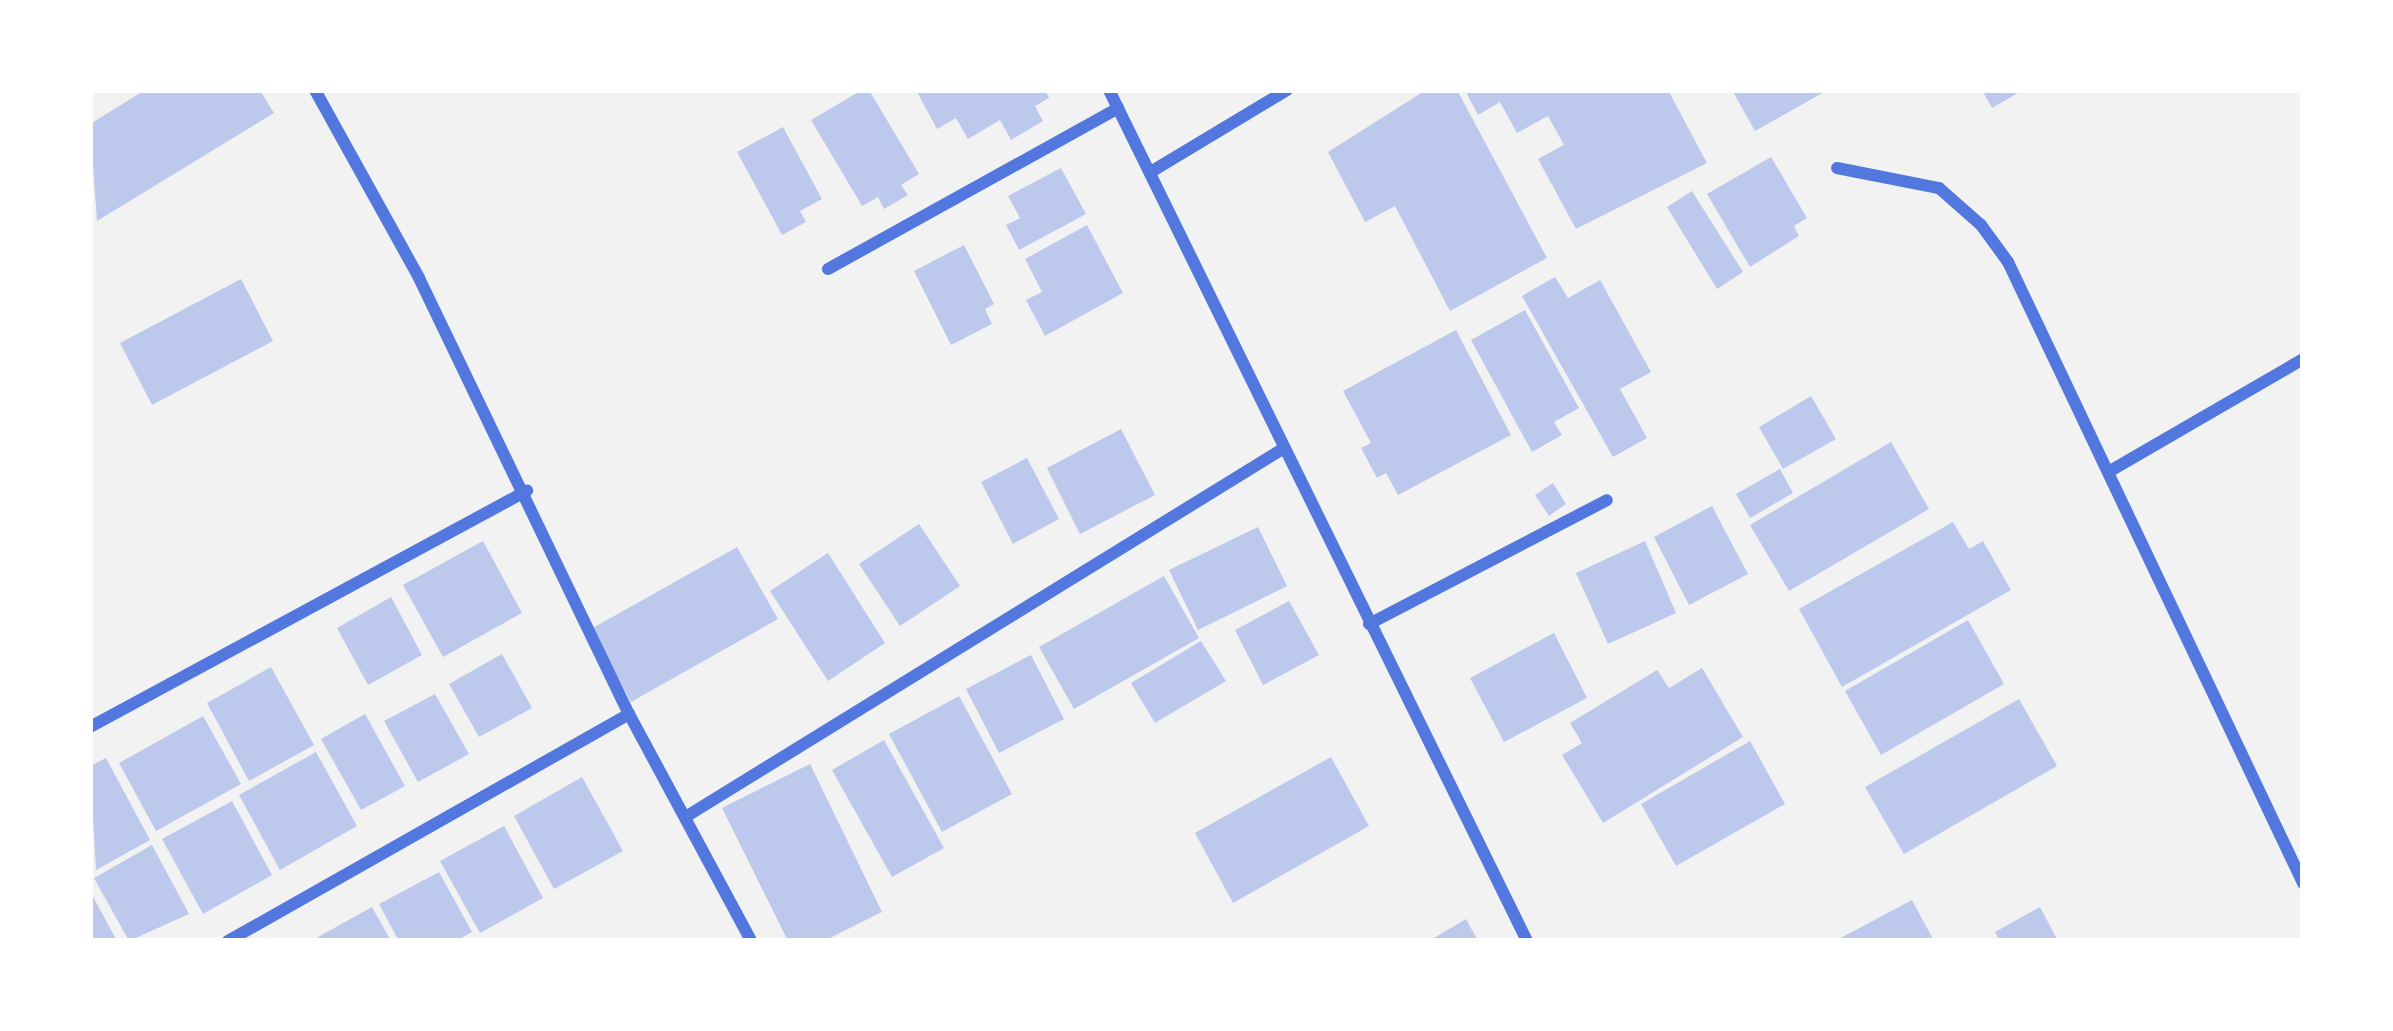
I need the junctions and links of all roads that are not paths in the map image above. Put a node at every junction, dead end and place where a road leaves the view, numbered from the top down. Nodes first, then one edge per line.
1 (314, 90) edge
2 (1109, 90) edge
3 (1288, 90) edge
4 (1118, 108) junction
5 (1837, 168) dead end
6 (1154, 170) junction
7 (828, 269) dead end
8 (2303, 359) edge
9 (1281, 450) junction
10 (2110, 471) junction
11 (527, 491) junction
12 (1607, 500) dead end
13 (1369, 624) junction
14 (629, 713) junction
15 (90, 727) edge
16 (687, 816) junction
17 (2303, 883) edge
18 (228, 941) edge
19 (751, 941) edge
20 (1527, 941) edge

1 - 11 street
2 - 4 street
3 - 6 street
4 - 6 street
4 - 7 street
5 - 10 street
6 - 9 street
8 - 10 street
9 - 13 street
9 - 16 street
10 - 17 street
11 - 14 street
11 - 15 street
12 - 13 street
13 - 20 street
14 - 16 street
14 - 18 street
16 - 19 street

